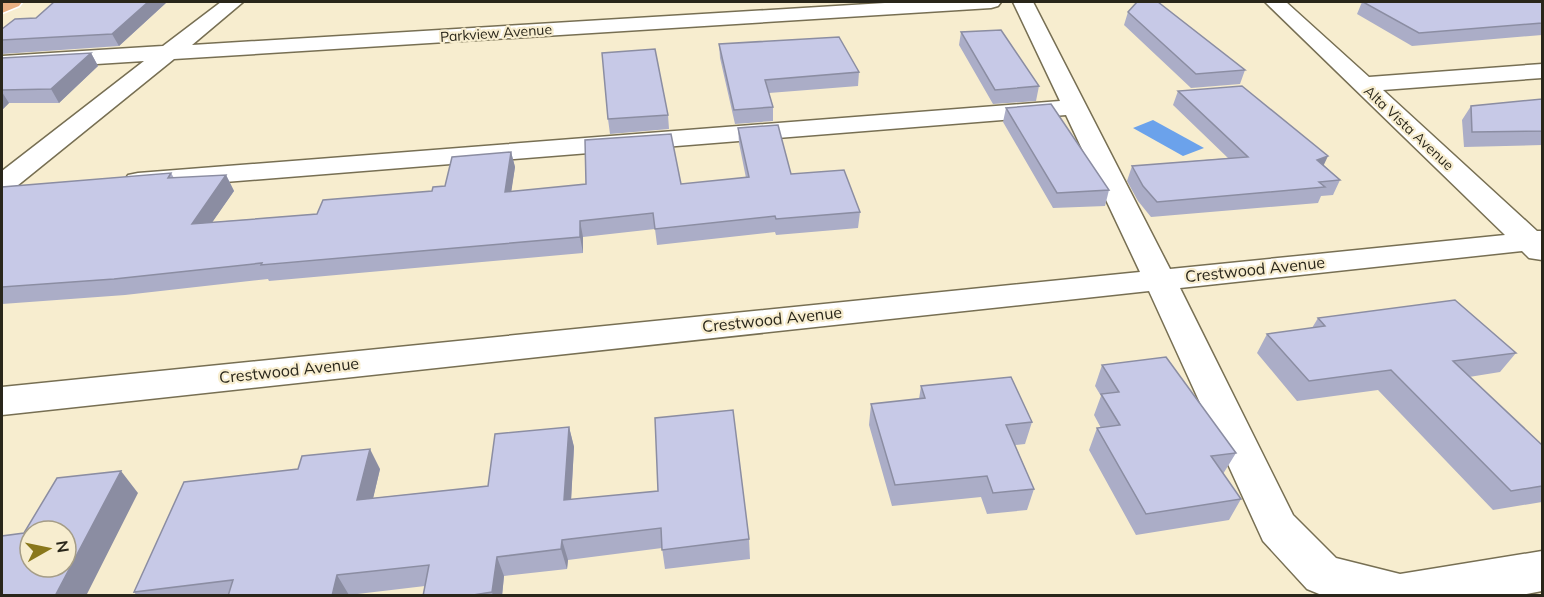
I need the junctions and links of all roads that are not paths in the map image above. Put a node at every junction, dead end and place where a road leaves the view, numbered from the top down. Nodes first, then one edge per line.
1 (12, 2) edge
2 (233, 2) edge
3 (991, 2) edge
4 (1023, 2) edge
5 (1275, 2) edge
6 (2, 7) edge
7 (168, 53) junction
8 (2, 63) edge
9 (1542, 71) edge
10 (1363, 85) junction
11 (1076, 107) junction
12 (109, 183) edge
13 (2, 184) edge
14 (37, 189) edge
15 (2, 192) edge
16 (1538, 245) edge
17 (1159, 278) junction
18 (2, 401) edge
19 (1542, 571) edge

1 - 6 main road
2 - 7 street
3 - 7 street, Parkview Avenue
4 - 11 street
5 - 10 street, Alta Vista Avenue
7 - 8 street, Parkview Avenue
7 - 13 street
9 - 10 street
10 - 16 street, Alta Vista Avenue
11 - 12 street
11 - 17 street
14 - 15 street
16 - 17 street, Crestwood Avenue
17 - 18 street, Crestwood Avenue
17 - 19 street

